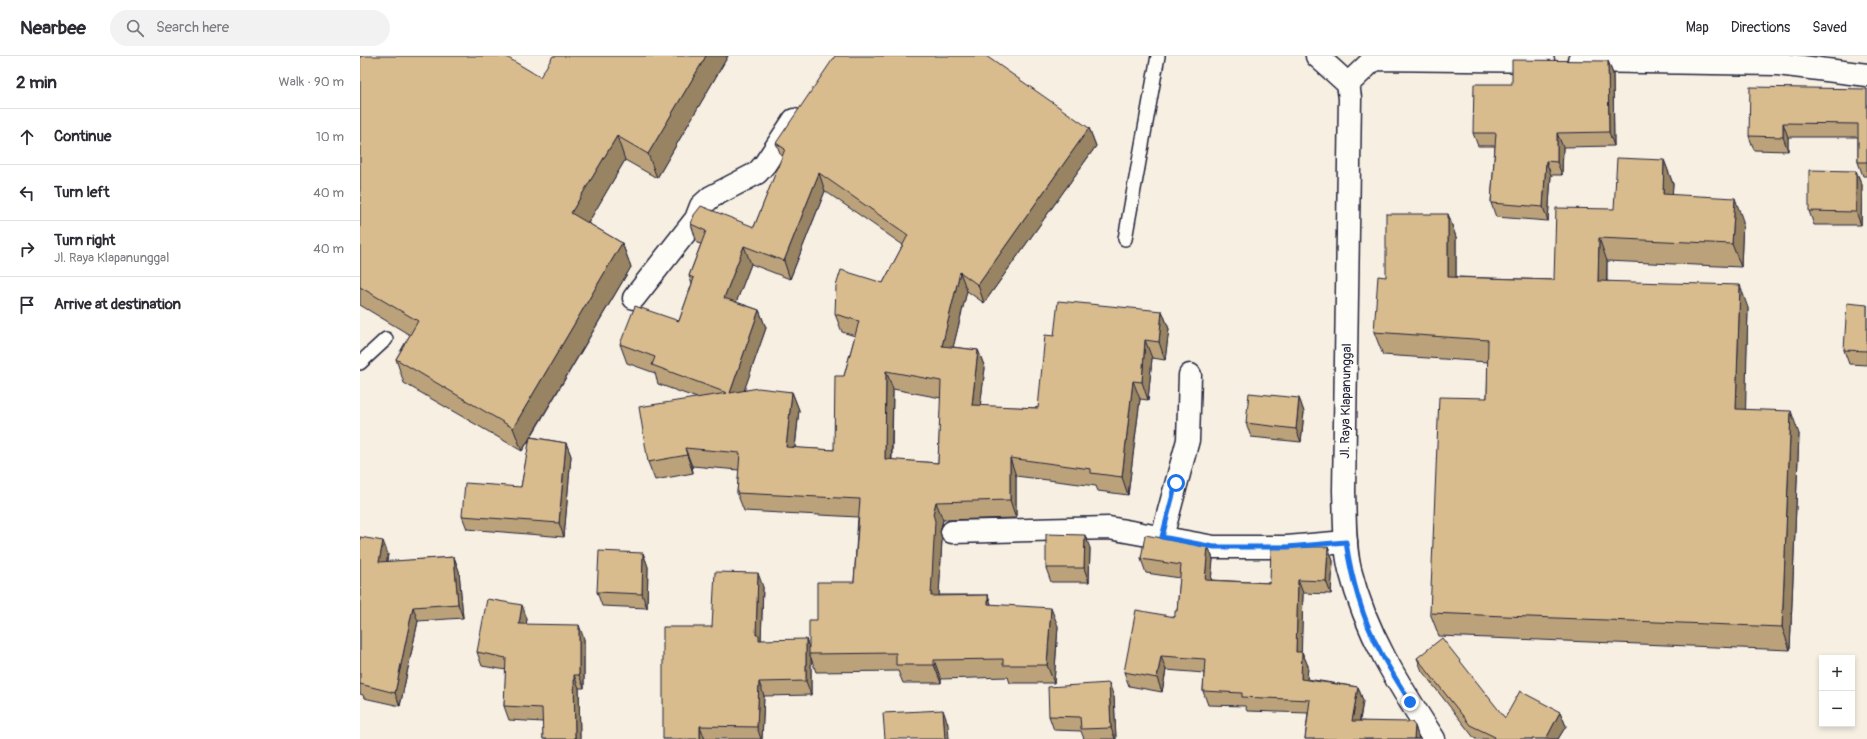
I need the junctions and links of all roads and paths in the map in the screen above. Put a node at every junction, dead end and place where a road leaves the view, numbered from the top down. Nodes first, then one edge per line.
1 (1158, 56) edge
2 (1317, 56) edge
3 (1375, 57) edge
4 (1867, 75) edge
5 (1348, 84) junction
6 (806, 102) edge
7 (1125, 239) dead end
8 (634, 298) dead end
9 (386, 339) dead end
10 (360, 363) edge
11 (1190, 375) dead end
12 (952, 532) dead end
13 (1162, 537) junction
14 (1346, 542) junction
15 (1434, 739) edge

1 - 7 lane
2 - 5 street
3 - 4 street
3 - 5 street
5 - 14 street, Jl. Raya Klapanunggal
6 - 8 street
9 - 10 lane
11 - 13 street
12 - 13 street
13 - 14 street
14 - 15 street, Jl. Raya Klapanunggal

